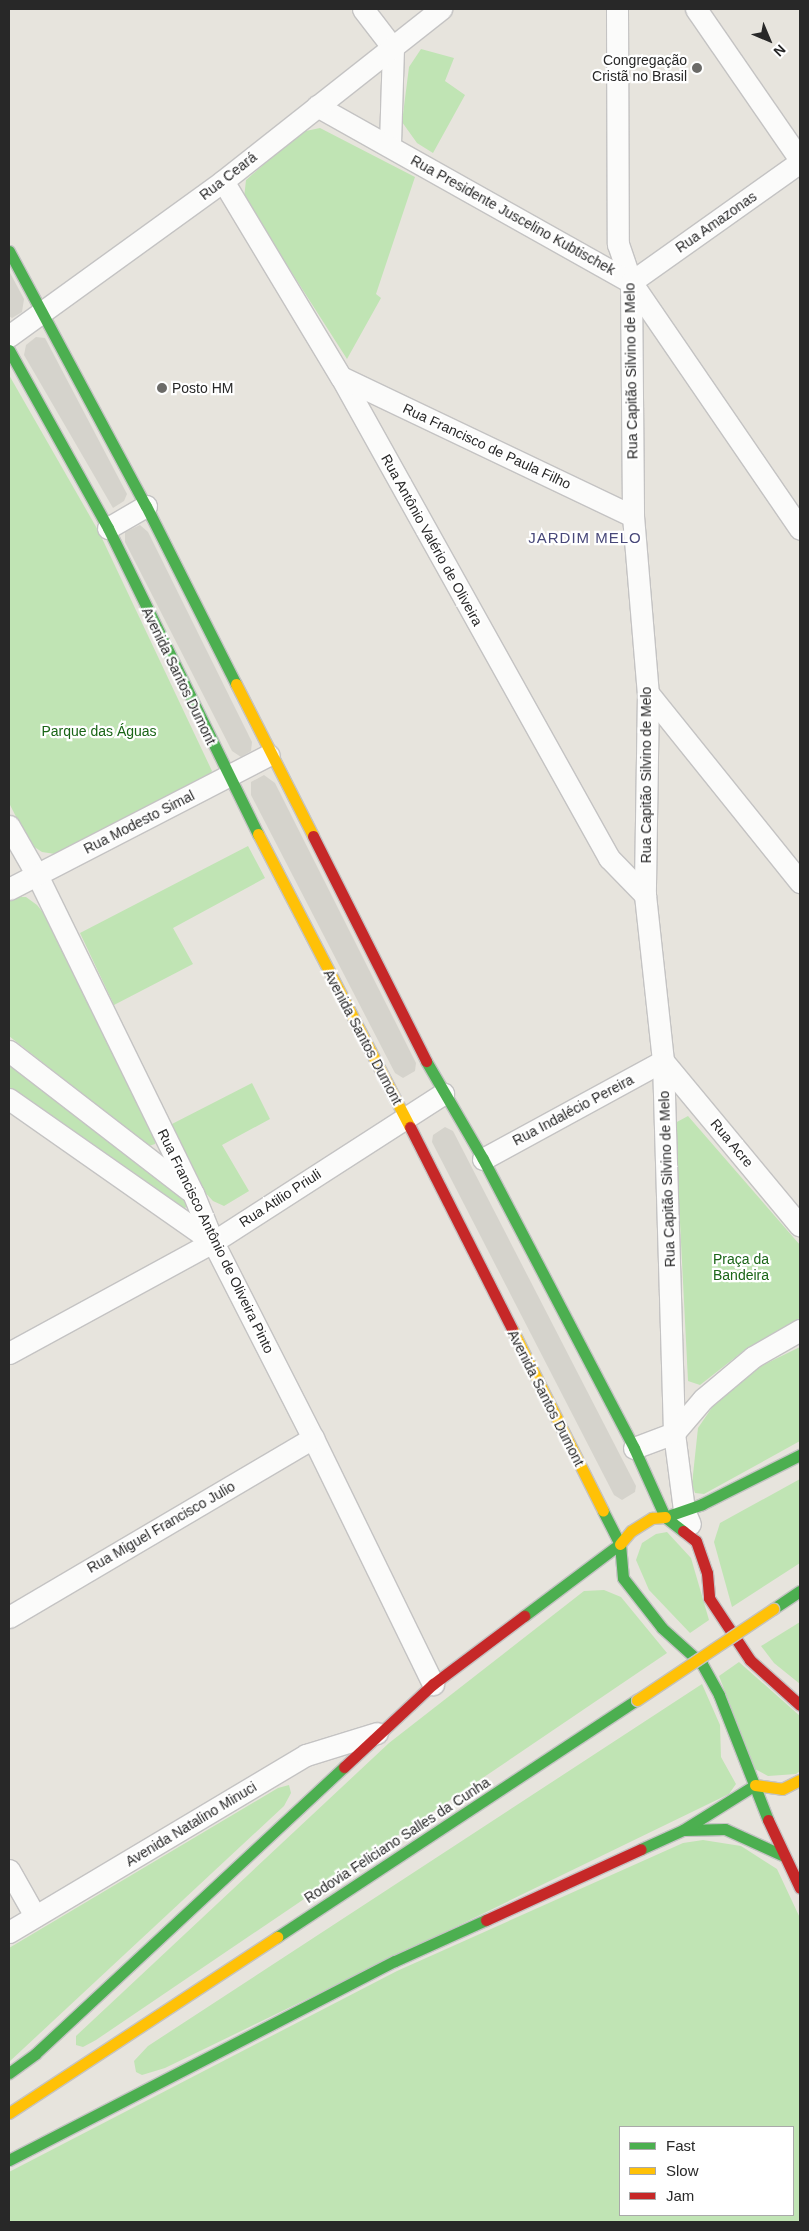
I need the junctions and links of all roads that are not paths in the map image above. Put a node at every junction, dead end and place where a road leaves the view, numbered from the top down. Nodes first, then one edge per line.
1 (363, 9) edge
2 (441, 9) edge
3 (617, 9) edge
4 (696, 9) edge
5 (393, 48) junction
6 (317, 106) junction
7 (390, 146) junction
8 (800, 161) edge
9 (223, 181) junction
10 (9, 251) edge
11 (631, 282) junction
12 (42, 314) junction
13 (9, 336) edge
14 (9, 350) edge
15 (342, 377) junction
16 (146, 506) junction
17 (633, 516) junction
18 (108, 528) junction
19 (800, 529) edge
20 (648, 693) junction
21 (269, 755) junction
22 (228, 777) junction
23 (9, 826) edge
24 (37, 875) junction
25 (800, 882) edge
26 (9, 889) edge
27 (645, 895) junction
28 (9, 1051) edge
29 (663, 1061) junction
30 (443, 1094) junction
31 (9, 1099) edge
32 (405, 1116) junction
33 (483, 1159) junction
34 (193, 1193) junction
35 (800, 1226) edge
36 (213, 1242) junction
37 (800, 1330) edge
38 (9, 1353) edge
39 (674, 1433) junction
40 (313, 1438) junction
41 (634, 1448) junction
42 (800, 1455) edge
43 (675, 1513) junction
44 (696, 1540) joint
45 (620, 1544) junction
46 (800, 1591) edge
47 (9, 1617) edge
48 (433, 1684) junction
49 (800, 1705) edge
50 (380, 1733) junction
51 (800, 1780) edge
52 (755, 1785) junction
53 (683, 1830) junction
54 (784, 1856) junction
55 (9, 1870) edge
56 (800, 1888) edge
57 (34, 1916) junction
58 (9, 1932) edge
59 (9, 2073) edge
60 (9, 2113) edge
61 (9, 2160) edge

1 - 5 street
2 - 5 street, Rua Ceará
3 - 11 street, Rua Capitão Silvino de Melo
4 - 8 street
5 - 6 street, Rua Ceará
5 - 7 street
6 - 7 street, Rua Presidente Juscelino Kubtischek
6 - 9 street, Rua Ceará
7 - 11 street, Rua Presidente Juscelino Kubtischek
8 - 11 street, Rua Amazonas
9 - 12 street, Rua Ceará
9 - 15 street, Rua Antônio Valério de Oliveira
10 - 12 main road
11 - 17 street, Rua Capitão Silvino de Melo
11 - 19 street, Rua Presidente Juscelino Kubtischek
12 - 13 street, Rua Ceará
12 - 16 main road
14 - 18 main road, Avenida Santos Dumont
15 - 17 street, Rua Francisco de Paula Filho
15 - 27 street, Rua Antônio Valério de Oliveira
16 - 18 street
16 - 21 main road
17 - 20 street, Rua Capitão Silvino de Melo
18 - 22 main road, Avenida Santos Dumont
20 - 25 street
20 - 27 street, Rua Capitão Silvino de Melo
21 - 22 street, Rua Modesto Simal
21 - 30 main road
22 - 24 street, Rua Modesto Simal
22 - 32 main road, Avenida Santos Dumont
23 - 24 street, Rua Francisco Antônio de Oliveira Pinto
24 - 26 street, Rua Modesto Simal
24 - 34 street, Rua Francisco Antônio de Oliveira Pinto
27 - 29 street, Rua Capitão Silvino de Melo
28 - 34 street
29 - 33 street, Rua Indalécio Pereira
29 - 35 street, Rua Acre
29 - 39 street, Rua Capitão Silvino de Melo
30 - 32 street, Rua Atilio Priuli
30 - 33 main road
31 - 36 street
32 - 36 street, Rua Atilio Priuli
32 - 45 main road, Avenida Santos Dumont
33 - 41 main road
34 - 36 street, Rua Francisco Antônio de Oliveira Pinto
36 - 38 street, Rua Atilio Priuli
36 - 40 street, Rua Francisco Antônio de Oliveira Pinto
37 - 39 street
39 - 41 street
39 - 43 street, Rua Capitão Silvino de Melo
40 - 47 street, Rua Miguel Francisco Julio
40 - 48 street, Rua Francisco Antônio de Oliveira Pinto
41 - 43 main road
42 - 43 main road
43 - 44 street, Rua Capitão Silvino de Melo
43 - 45 main road
44 - 49 main road
45 - 48 main road
45 - 52 main road
46 - 60 main road, Rodovia Feliciano Salles da Cunha, bridge
48 - 50 main road
50 - 57 street, Avenida Natalino Minuci
50 - 59 main road
51 - 52 main road
52 - 53 main road
52 - 54 main road
53 - 54 main road
53 - 61 main road
54 - 56 main road
55 - 57 street
57 - 58 street, Avenida Natalino Minuci

